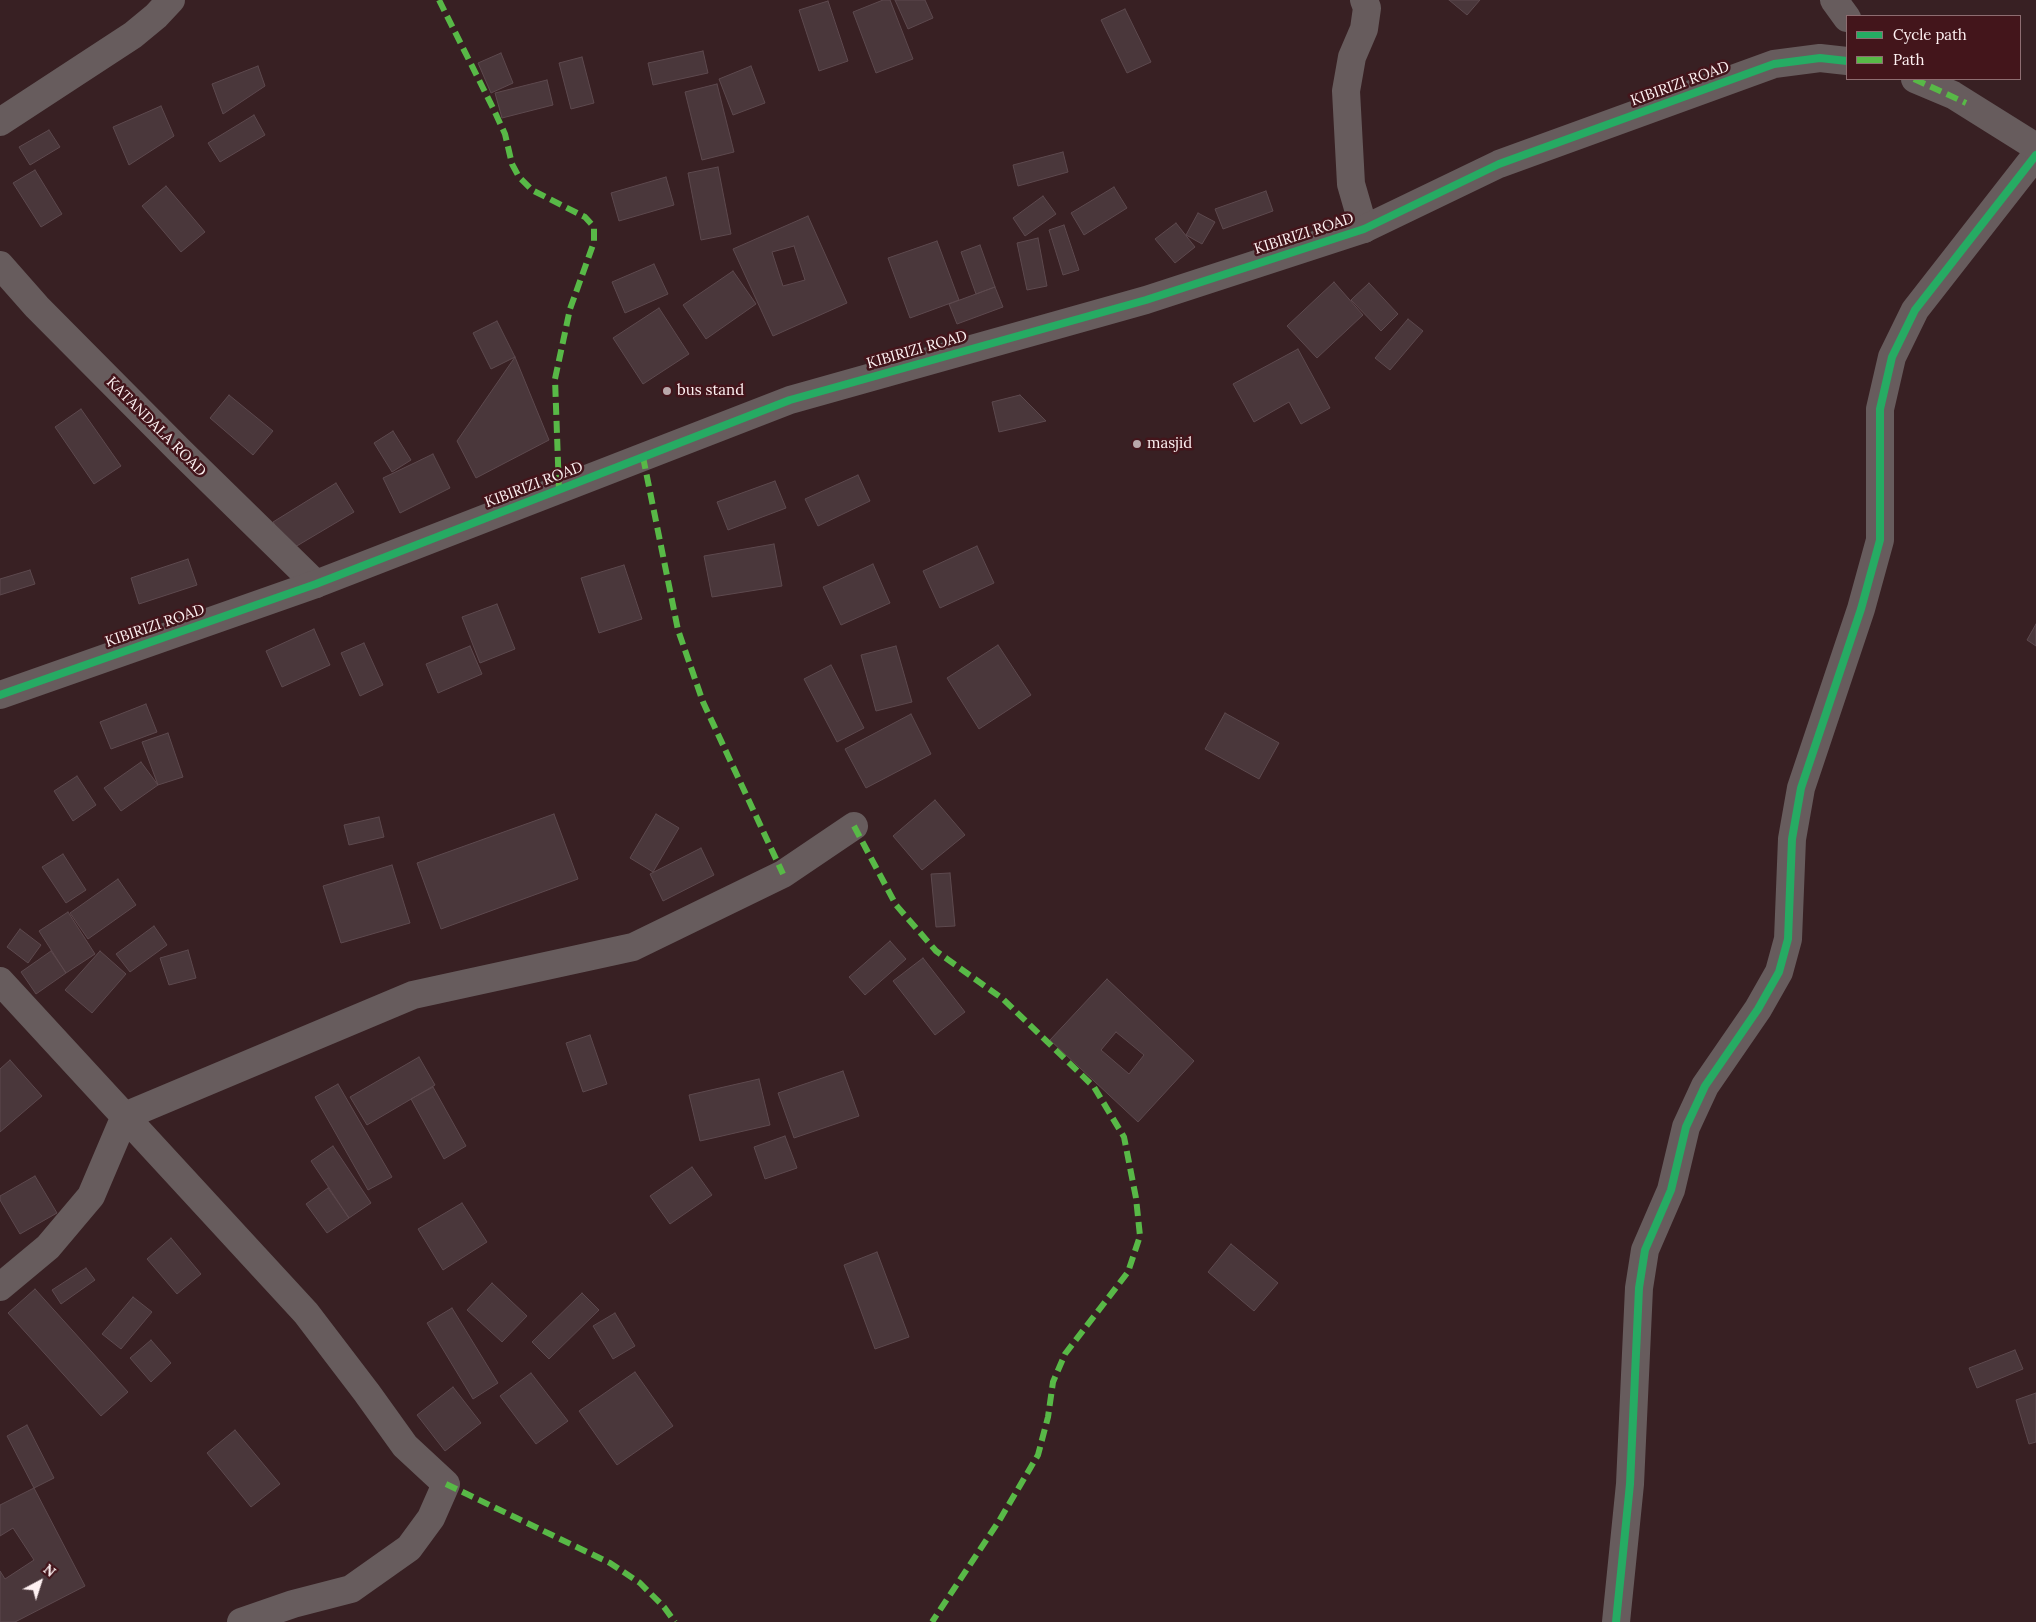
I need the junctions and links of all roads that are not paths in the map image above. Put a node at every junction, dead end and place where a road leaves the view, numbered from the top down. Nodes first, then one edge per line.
1 (171, 0) edge
2 (1364, 0) edge
3 (1834, 0) edge
4 (1846, 17) edge
5 (1846, 61) edge
6 (1917, 80) edge
7 (0, 122) edge
8 (2036, 147) edge
9 (2036, 155) edge
10 (1364, 229) junction
11 (0, 265) edge
12 (316, 584) junction
13 (0, 695) edge
14 (854, 826) dead end
15 (0, 981) edge
16 (124, 1116) junction
17 (0, 1287) edge
18 (241, 1622) edge
19 (1616, 1622) edge

1 - 7 street
2 - 10 street
3 - 4 street
5 - 10 street, KIBIRIZI ROAD
6 - 8 street
9 - 19 street
10 - 12 street, KIBIRIZI ROAD
11 - 12 street, KATANDALA ROAD
12 - 13 street, KIBIRIZI ROAD
14 - 16 street
15 - 16 street
16 - 17 street
16 - 18 street

